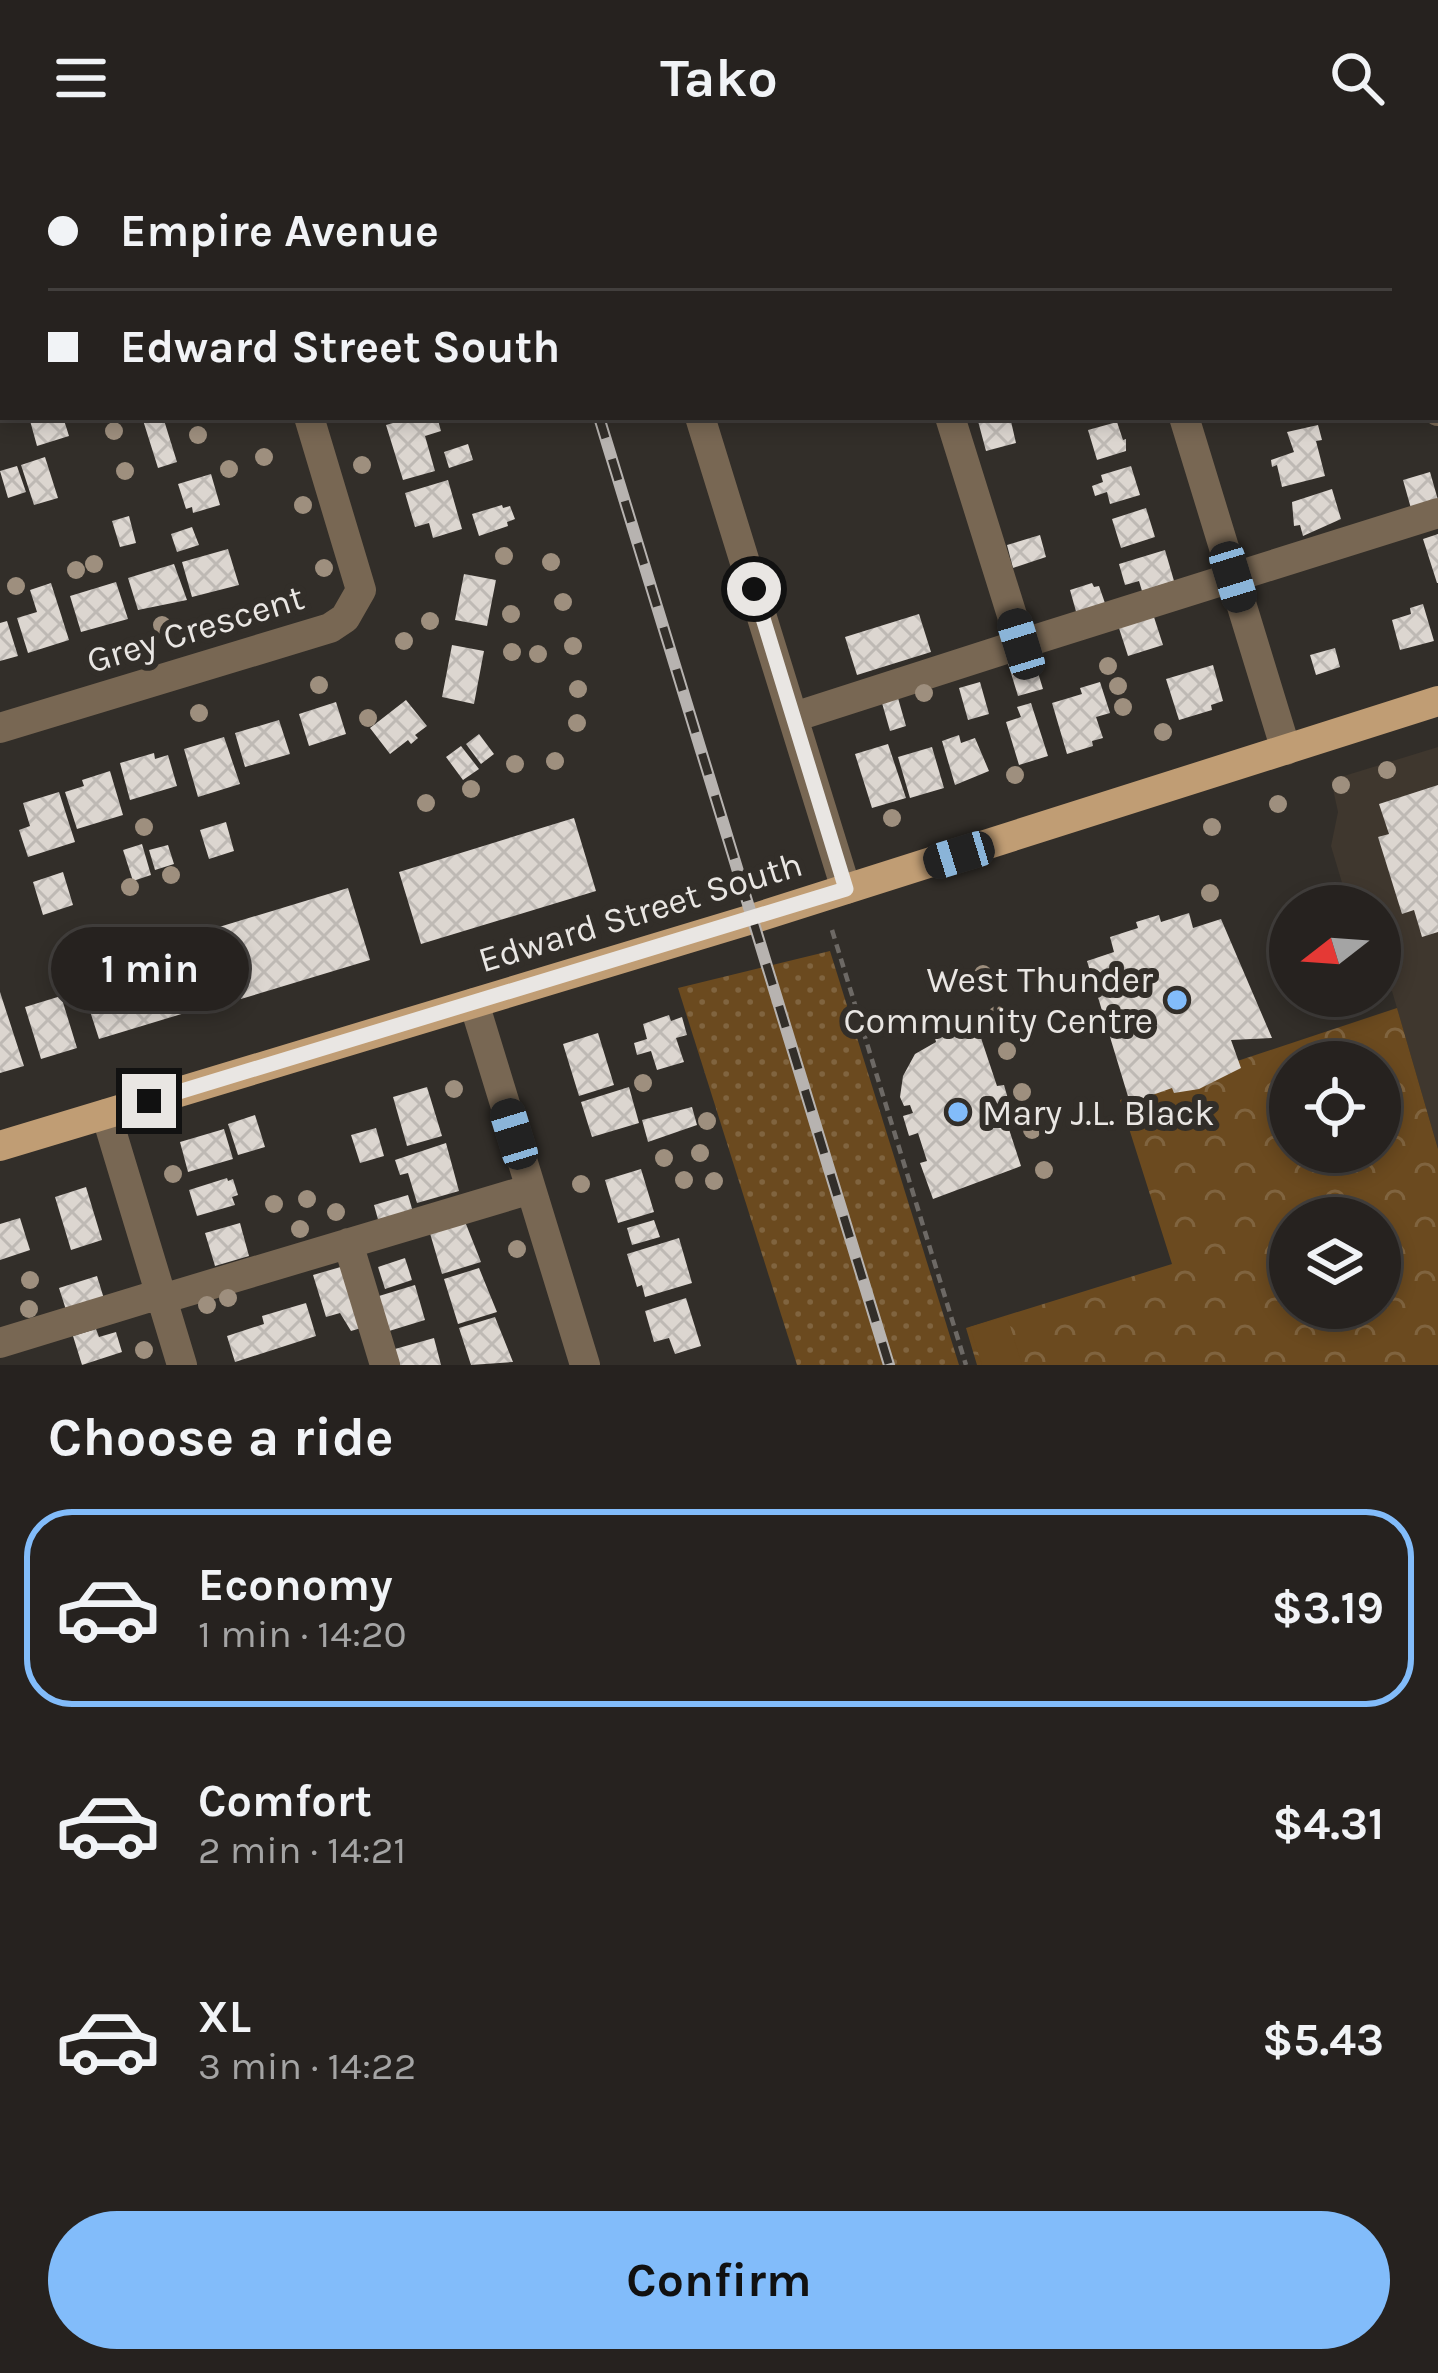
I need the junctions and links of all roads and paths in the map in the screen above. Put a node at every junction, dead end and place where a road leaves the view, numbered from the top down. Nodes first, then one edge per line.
1 (310, 420) edge
2 (701, 420) edge
3 (951, 420) edge
4 (1185, 420) edge
5 (1438, 513) edge
6 (1233, 577) junction
7 (1021, 644) junction
8 (1438, 701) edge
9 (794, 717) junction
10 (0, 728) edge
11 (1286, 750) junction
12 (846, 889) junction
13 (832, 930) dead end
14 (474, 1003) junction
15 (106, 1114) junction
16 (0, 1146) edge
17 (531, 1189) junction
18 (348, 1243) junction
19 (161, 1296) junction
20 (0, 1343) edge
21 (182, 1365) edge
22 (385, 1365) edge
23 (585, 1365) edge
24 (966, 1365) edge

1 - 10 street, Grey Crescent
2 - 9 street
3 - 7 street
4 - 6 street
5 - 6 street
6 - 7 street
6 - 11 street
7 - 9 street
8 - 11 main road, Edward Street South
9 - 12 street
11 - 12 main road, Edward Street South
12 - 14 main road, Edward Street South
13 - 24 path
14 - 15 main road, Edward Street South
14 - 17 street
15 - 16 main road, Edward Street South
15 - 19 street
17 - 18 street
17 - 23 street
18 - 19 street
18 - 22 street
19 - 20 street
19 - 21 street

